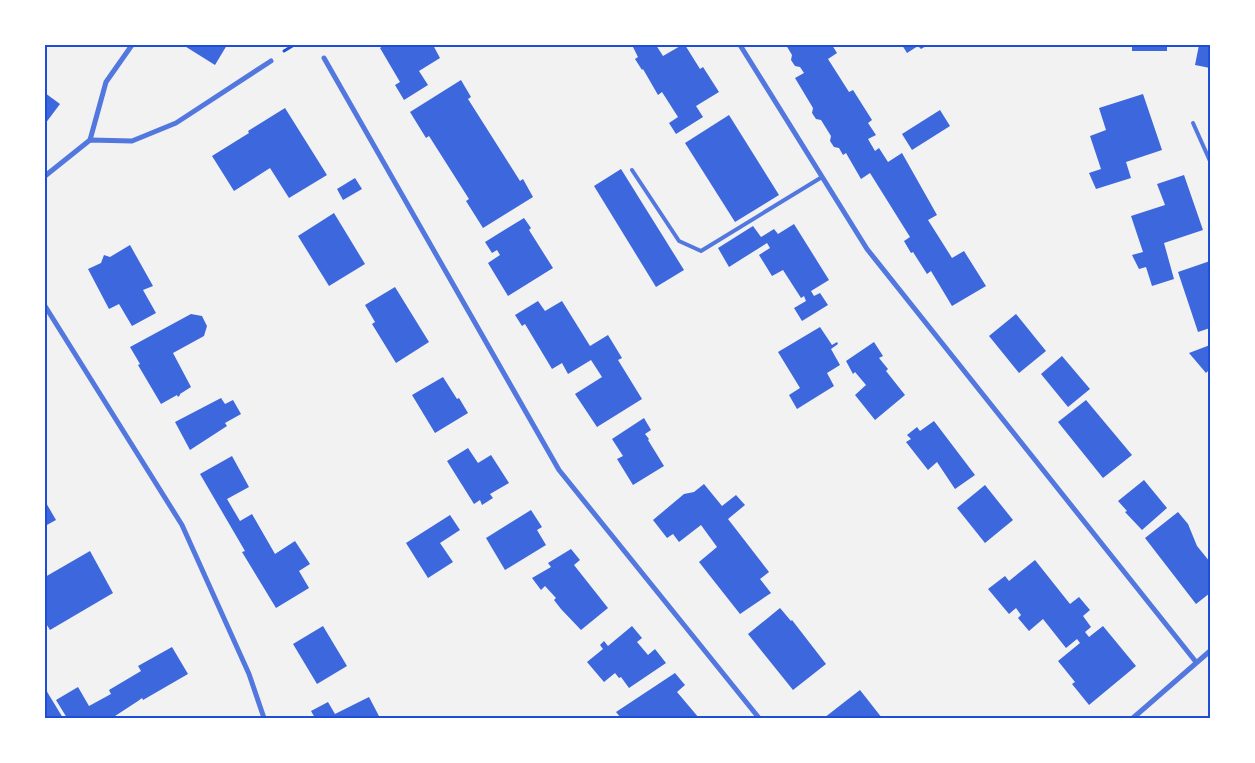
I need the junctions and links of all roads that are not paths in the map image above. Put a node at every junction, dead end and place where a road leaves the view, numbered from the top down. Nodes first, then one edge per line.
1 (132, 45) edge
2 (740, 45) edge
3 (324, 58) dead end
4 (271, 61) dead end
5 (1192, 123) dead end
6 (90, 140) junction
7 (1210, 161) edge
8 (632, 170) dead end
9 (45, 176) edge
10 (822, 177) junction
11 (45, 306) edge
12 (1210, 651) edge
13 (1196, 662) junction
14 (264, 718) edge
15 (759, 718) edge
16 (1133, 718) edge

1 - 6 street
2 - 10 street
3 - 15 street
4 - 6 street
5 - 7 lane
6 - 9 street
8 - 10 lane
10 - 13 street
11 - 14 street
12 - 13 street
13 - 16 street

